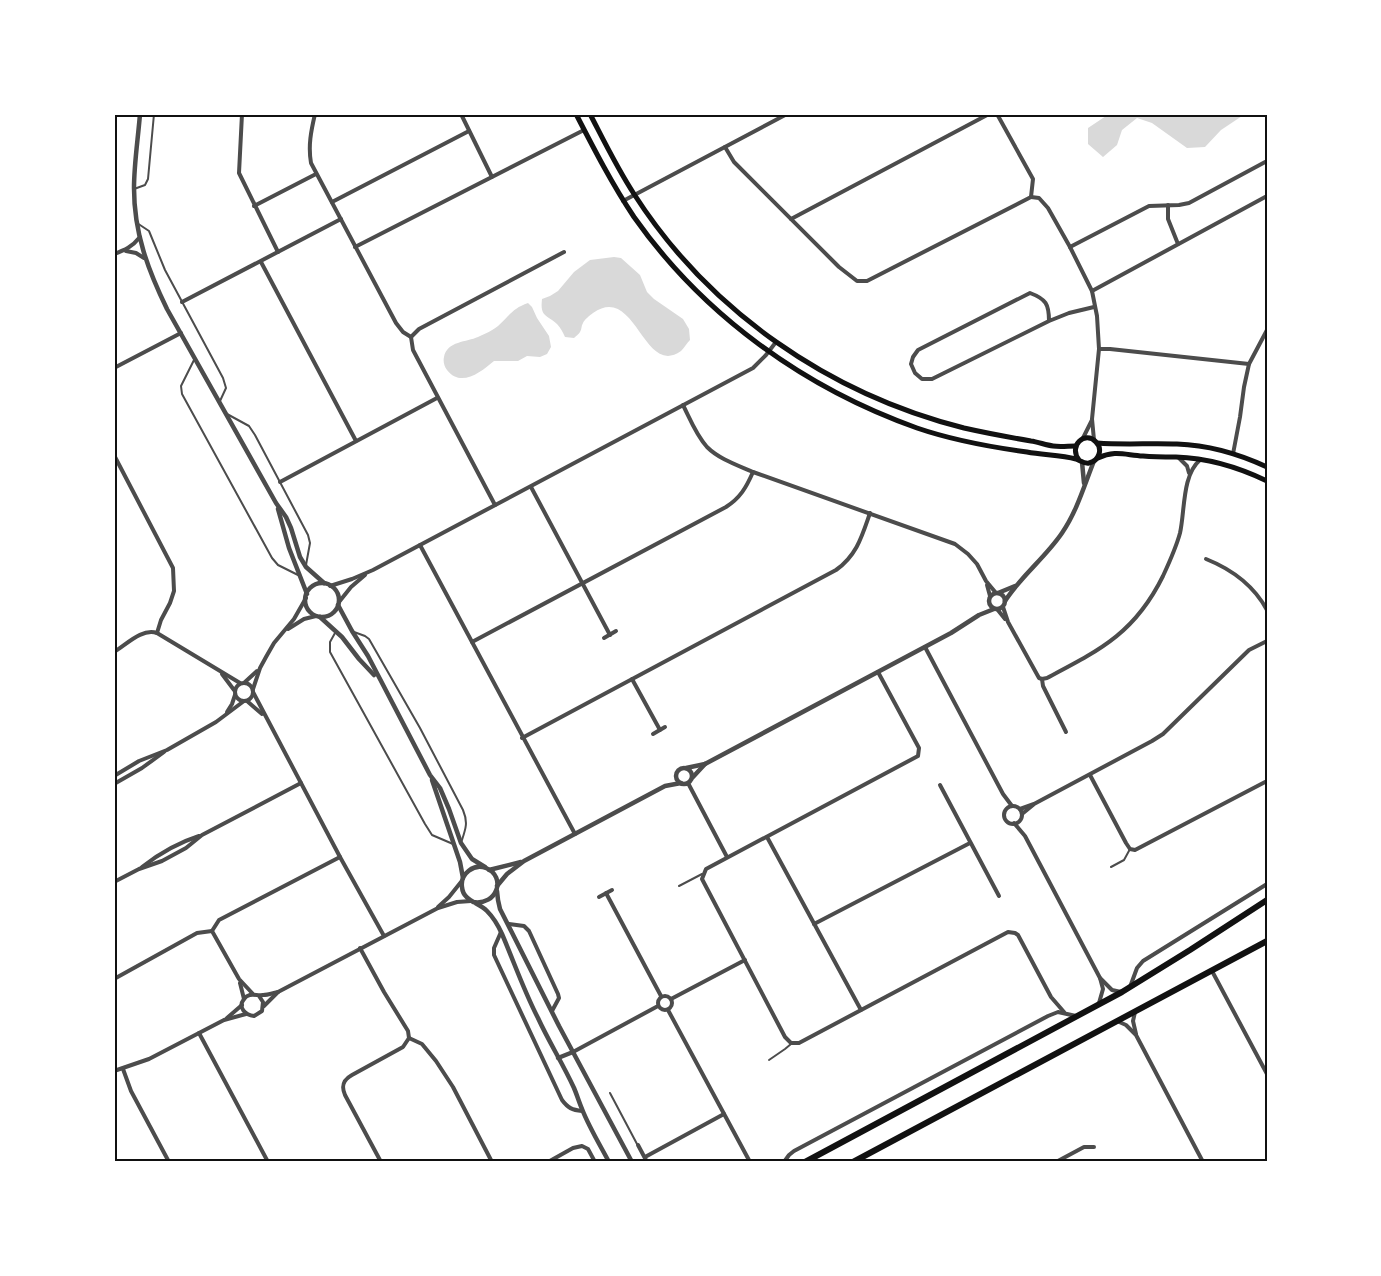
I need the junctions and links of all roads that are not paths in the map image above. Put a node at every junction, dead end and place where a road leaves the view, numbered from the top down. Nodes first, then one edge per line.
1 (140, 114) edge
2 (154, 114) edge
3 (242, 114) edge
4 (315, 114) edge
5 (461, 114) edge
6 (576, 114) edge
7 (590, 114) edge
8 (787, 114) edge
9 (989, 114) edge
10 (996, 114) edge
11 (584, 130) junction
12 (469, 131) junction
13 (725, 147) junction
14 (1267, 162) edge
15 (316, 174) junction
16 (492, 177) junction
17 (134, 189) junction
18 (634, 195) junction
19 (1031, 196) junction
20 (1267, 196) edge
21 (624, 201) junction
22 (332, 202) junction
23 (254, 206) junction
24 (1168, 206) junction
25 (340, 219) junction
26 (791, 219) junction
27 (137, 223) junction
28 (140, 237) junction
29 (1178, 244) junction
30 (356, 247) junction
31 (1070, 247) junction
32 (125, 250) junction
33 (278, 252) junction
34 (564, 252) dead end
35 (114, 254) edge
36 (144, 258) junction
37 (261, 262) junction
38 (1092, 291) junction
39 (182, 302) junction
40 (1094, 307) junction
41 (1049, 321) junction
42 (181, 333) junction
43 (1266, 334) edge
44 (411, 337) junction
45 (776, 342) junction
46 (1099, 349) junction
47 (768, 352) junction
48 (195, 358) junction
49 (1249, 364) junction
50 (114, 368) edge
51 (437, 398) junction
52 (220, 402) junction
53 (682, 405) junction
54 (227, 414) junction
55 (1092, 419) junction
56 (1083, 438) junction
57 (357, 441) junction
58 (1096, 441) junction
59 (1076, 446) junction
60 (114, 454) edge
61 (1233, 454) junction
62 (1178, 457) junction
63 (1096, 459) junction
64 (1201, 459) junction
65 (1081, 461) junction
66 (1230, 466) junction
67 (1267, 467) edge
68 (753, 472) junction
69 (1189, 474) junction
70 (1267, 481) edge
71 (280, 482) junction
72 (1084, 486) junction
73 (531, 487) junction
74 (276, 503) junction
75 (495, 506) junction
76 (870, 513) junction
77 (420, 545) junction
78 (1206, 559) dead end
79 (306, 567) junction
80 (373, 570) junction
81 (300, 576) junction
82 (986, 581) junction
83 (582, 583) junction
84 (324, 584) junction
85 (330, 586) junction
86 (1015, 586) junction
87 (997, 593) junction
88 (306, 596) junction
89 (989, 599) junction
90 (339, 603) junction
91 (1000, 607) junction
92 (1267, 610) edge
93 (979, 615) junction
94 (318, 616) junction
95 (285, 631) junction
96 (336, 631) junction
97 (352, 631) junction
98 (616, 631) dead end
99 (157, 633) junction
100 (610, 635) junction
101 (604, 638) dead end
102 (1267, 641) edge
103 (472, 642) junction
104 (925, 647) junction
105 (114, 652) edge
106 (260, 668) junction
107 (220, 671) junction
108 (878, 672) junction
109 (378, 679) junction
110 (632, 679) junction
111 (1042, 679) junction
112 (242, 683) junction
113 (253, 690) junction
114 (234, 692) junction
115 (245, 701) junction
116 (225, 716) junction
117 (265, 716) junction
118 (665, 727) dead end
119 (660, 730) junction
120 (1066, 732) dead end
121 (653, 734) dead end
122 (522, 738) junction
123 (167, 750) junction
124 (705, 764) junction
125 (686, 768) junction
126 (676, 774) junction
127 (430, 775) junction
128 (1090, 775) junction
129 (114, 776) edge
130 (689, 781) junction
131 (1267, 781) edge
132 (301, 783) junction
133 (681, 783) junction
134 (114, 784) edge
135 (940, 785) dead end
136 (665, 786) junction
137 (1003, 794) junction
138 (1012, 806) junction
139 (1006, 809) junction
140 (1021, 811) junction
141 (1020, 821) junction
142 (1014, 823) junction
143 (575, 834) junction
144 (202, 835) junction
145 (1025, 836) junction
146 (767, 837) junction
147 (461, 843) junction
148 (970, 843) junction
149 (453, 844) junction
150 (1130, 849) junction
151 (339, 857) junction
152 (727, 857) junction
153 (524, 861) junction
154 (1111, 867) dead end
155 (139, 869) junction
156 (487, 869) junction
157 (702, 874) junction
158 (462, 880) junction
159 (114, 882) edge
160 (1267, 884) edge
161 (679, 886) dead end
162 (497, 887) junction
163 (612, 890) dead end
164 (606, 893) junction
165 (999, 896) dead end
166 (599, 897) dead end
167 (1267, 900) edge
168 (472, 902) junction
169 (438, 908) junction
170 (509, 924) junction
171 (814, 924) junction
172 (212, 931) junction
173 (501, 932) junction
174 (384, 936) junction
175 (1267, 941) edge
176 (360, 948) junction
177 (745, 960) junction
178 (1212, 971) junction
179 (1100, 978) junction
180 (114, 979) edge
181 (239, 980) junction
182 (1130, 987) junction
183 (278, 992) junction
184 (1122, 992) junction
185 (252, 994) junction
186 (259, 996) junction
187 (661, 996) junction
188 (1051, 997) junction
189 (244, 999) junction
190 (671, 999) junction
191 (242, 1005) junction
192 (264, 1006) junction
193 (658, 1006) junction
194 (1098, 1006) junction
195 (668, 1010) junction
196 (861, 1010) junction
197 (552, 1011) junction
198 (1064, 1012) junction
199 (1135, 1012) junction
200 (246, 1014) junction
201 (1048, 1016) junction
202 (1078, 1016) junction
203 (224, 1020) junction
204 (1117, 1021) junction
205 (199, 1033) junction
206 (1136, 1035) junction
207 (409, 1038) junction
208 (792, 1043) junction
209 (573, 1052) junction
210 (558, 1058) junction
211 (769, 1060) dead end
212 (123, 1068) junction
213 (114, 1071) edge
214 (1267, 1074) edge
215 (610, 1093) dead end
216 (582, 1111) junction
217 (724, 1114) junction
218 (638, 1145) joint
219 (1094, 1147) dead end
220 (645, 1157) junction
221 (169, 1162) edge
222 (268, 1162) edge
223 (381, 1162) edge
224 (492, 1162) edge
225 (548, 1162) edge
226 (595, 1162) edge
227 (609, 1162) edge
228 (632, 1162) edge
229 (647, 1162) edge
230 (749, 1162) edge
231 (784, 1162) edge
232 (805, 1162) edge
233 (853, 1162) edge
234 (1056, 1162) edge
235 (1203, 1162) edge

1 - 17 street
2 - 17 lane
3 - 23 street
4 - 15 street
5 - 12 street
6 - 11 main road
7 - 18 main road
8 - 13 street
9 - 26 street
10 - 19 street
11 - 16 street
11 - 21 main road
12 - 16 street
12 - 22 street
13 - 18 street
13 - 26 street
14 - 24 street
15 - 22 street
15 - 23 street
16 - 30 street
17 - 27 street
18 - 21 street
18 - 45 main road
19 - 26 street
19 - 31 street
20 - 29 street
21 - 47 main road
22 - 25 street
23 - 33 street
24 - 29 street
24 - 31 street
25 - 30 street
25 - 33 street
27 - 28 street
27 - 39 lane
28 - 32 street
28 - 36 street
29 - 38 street
30 - 44 street
31 - 38 street
32 - 35 street
32 - 36 street
33 - 37 street
34 - 44 street
36 - 42 street
37 - 39 street
37 - 57 street
38 - 40 street
39 - 52 lane
40 - 41 street
40 - 46 street
41 - 41 street
42 - 48 street
42 - 50 street
43 - 49 street
44 - 51 street
45 - 47 street
45 - 59 main road
46 - 49 street
46 - 55 street
47 - 53 street
47 - 65 main road
48 - 52 street
48 - 81 lane
49 - 61 street
51 - 57 street
51 - 75 street
52 - 54 street
53 - 68 street
53 - 73 street
54 - 71 lane
54 - 74 street
55 - 56 street
55 - 58 street
56 - 58 main road
56 - 59 main road
57 - 71 street
58 - 61 main road
58 - 63 main road
59 - 65 main road
60 - 99 street
61 - 66 main road
61 - 67 main road
62 - 63 main road
62 - 64 main road
62 - 69 street
63 - 65 main road
63 - 72 street
64 - 66 main road
64 - 69 street
65 - 72 street
66 - 70 main road
68 - 76 street
68 - 83 street
69 - 111 street
71 - 79 lane
72 - 86 street
73 - 75 street
73 - 83 street
74 - 79 street
74 - 81 street
75 - 77 street
76 - 82 street
76 - 110 street
77 - 80 street
77 - 103 street
78 - 92 street
79 - 84 street
80 - 85 street
80 - 90 street
81 - 88 street
82 - 87 street
82 - 89 street
83 - 100 street
83 - 103 street
84 - 85 street
84 - 88 street
85 - 90 street
86 - 87 street
86 - 91 street
87 - 89 street
87 - 91 street
88 - 94 street
88 - 95 street
89 - 91 street
89 - 93 street
90 - 94 street
90 - 97 street
91 - 93 street
91 - 111 street
93 - 104 street
94 - 95 street
94 - 96 street
95 - 106 street
96 - 109 street
96 - 149 lane
97 - 109 street
97 - 147 lane
98 - 100 street
99 - 105 street
99 - 107 street
100 - 101 street
102 - 128 street
103 - 122 street
104 - 108 street
104 - 137 street
106 - 112 street
106 - 113 street
107 - 112 street
107 - 114 street
108 - 124 street
108 - 146 street
109 - 127 street
110 - 119 street
110 - 122 street
111 - 120 street
112 - 113 street
112 - 114 street
113 - 115 street
113 - 117 street
114 - 115 street
114 - 116 street
115 - 116 street
115 - 117 street
116 - 123 street
117 - 132 street
118 - 119 street
119 - 121 street
122 - 143 street
123 - 129 street
123 - 134 street
124 - 125 street
124 - 130 street
125 - 126 street
125 - 130 street
126 - 133 street
126 - 136 street
127 - 147 street
127 - 149 street
128 - 140 street
128 - 150 street
130 - 133 street
130 - 152 street
131 - 150 street
132 - 144 street
132 - 151 street
133 - 136 street
135 - 148 street
136 - 143 street
137 - 138 street
137 - 139 street
138 - 139 street
138 - 140 street
139 - 142 street
140 - 141 street
141 - 142 street
141 - 145 street
142 - 145 street
143 - 153 street
144 - 155 street
144 - 155 street
145 - 179 street
146 - 152 street
146 - 171 street
147 - 156 street
148 - 165 street
148 - 171 street
149 - 158 street
150 - 154 lane
151 - 172 street
151 - 174 street
152 - 157 street
153 - 156 street
153 - 162 street
155 - 159 street
156 - 158 street
156 - 162 street
157 - 161 lane
157 - 177 street
158 - 168 street
158 - 169 street
160 - 182 street
162 - 168 street
162 - 170 street
163 - 164 street
164 - 166 street
164 - 187 street
167 - 182 main road
168 - 169 street
168 - 173 street
169 - 174 street
170 - 197 street
170 - 197 street
171 - 196 street
172 - 180 street
172 - 181 street
173 - 210 street
173 - 216 street
174 - 176 street
175 - 178 main road
176 - 183 street
176 - 207 street
177 - 190 street
177 - 208 street
178 - 199 main road
178 - 214 street
179 - 184 street
179 - 194 street
181 - 185 street
181 - 189 street
182 - 184 main road
183 - 186 street
183 - 192 street
184 - 194 main road
185 - 186 street
185 - 189 street
186 - 192 street
187 - 190 street
187 - 193 street
188 - 196 street
188 - 198 street
188 - 201 street
189 - 191 street
190 - 195 street
191 - 200 street
191 - 203 street
192 - 200 street
193 - 195 street
193 - 209 street
194 - 202 main road
195 - 217 street
196 - 208 street
197 - 209 street
198 - 201 street
198 - 202 street
199 - 204 main road
199 - 206 street
200 - 203 street
201 - 231 street
202 - 232 main road
203 - 205 street
204 - 206 street
204 - 233 main road
205 - 212 street
205 - 222 street
206 - 235 street
207 - 223 street
207 - 224 street
208 - 211 lane
209 - 210 street
209 - 228 street
210 - 216 street
212 - 213 street
212 - 221 street
215 - 218 lane
216 - 227 street
217 - 220 street
217 - 230 street
218 - 220 street
219 - 234 street
220 - 229 street
225 - 226 street

